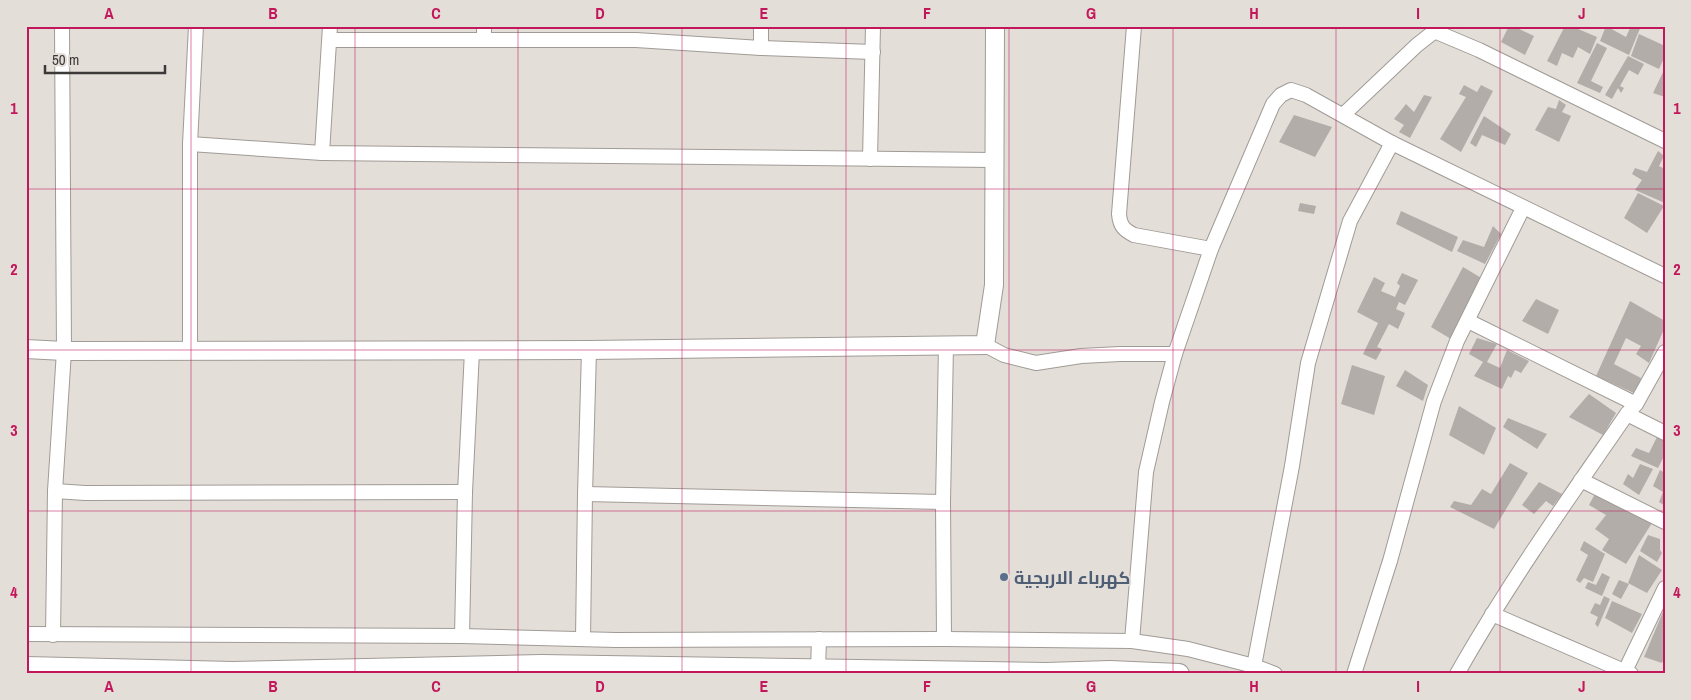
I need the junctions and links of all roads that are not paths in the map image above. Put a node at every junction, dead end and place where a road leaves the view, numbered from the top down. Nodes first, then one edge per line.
1 (62, 26) edge
2 (196, 26) edge
3 (760, 26) edge
4 (873, 26) edge
5 (994, 26) edge
6 (1134, 26) edge
7 (1437, 29) edge
8 (330, 33) edge
9 (484, 33) edge
10 (637, 33) edge
11 (762, 48) junction
12 (873, 52) junction
13 (1343, 115) junction
14 (1665, 141) edge
15 (1392, 143) junction
16 (190, 144) junction
17 (322, 153) junction
18 (870, 158) junction
19 (993, 160) junction
20 (1523, 208) junction
21 (1211, 249) junction
22 (1665, 276) edge
23 (1468, 321) junction
24 (985, 345) junction
25 (946, 346) junction
26 (26, 349) edge
27 (589, 350) junction
28 (64, 351) junction
29 (190, 351) junction
30 (472, 351) junction
31 (1665, 352) edge
32 (1175, 354) junction
33 (1631, 409) junction
34 (1665, 432) edge
35 (1581, 480) junction
36 (55, 491) junction
37 (466, 492) junction
38 (585, 494) junction
39 (943, 502) junction
40 (1665, 522) edge
41 (1665, 588) edge
42 (1492, 614) junction
43 (26, 634) edge
44 (53, 635) junction
45 (462, 636) junction
46 (584, 639) junction
47 (944, 639) junction
48 (819, 640) junction
49 (1132, 641) junction
50 (1254, 666) junction
51 (26, 667) edge
52 (818, 669) junction
53 (1628, 672) edge
54 (1180, 674) edge
55 (1275, 674) edge
56 (1354, 674) edge
57 (1457, 674) edge

1 - 28 street
2 - 16 street
3 - 11 street
4 - 12 street
5 - 19 street
6 - 21 street
7 - 13 street
7 - 14 street
8 - 9 street
8 - 17 street
9 - 10 street
10 - 11 street
11 - 12 street
12 - 18 street
13 - 15 street
13 - 21 street
15 - 20 street
15 - 50 street
16 - 17 street
16 - 29 street
17 - 18 street
18 - 19 street
19 - 24 street
20 - 22 street
20 - 23 street
21 - 32 street
23 - 33 street
23 - 56 street
24 - 25 street
24 - 32 street
25 - 27 street
25 - 39 street
26 - 28 street
27 - 30 street
27 - 38 street
28 - 29 street
28 - 36 street
29 - 30 street
30 - 37 street
31 - 33 street
32 - 49 street
33 - 34 street
33 - 35 street
35 - 40 street
35 - 42 street
36 - 37 street
36 - 44 street
37 - 45 street
38 - 39 street
38 - 46 street
39 - 47 street
41 - 53 street
42 - 53 street
42 - 57 street
43 - 44 street
44 - 45 street
45 - 46 street
46 - 48 street
47 - 48 street
47 - 49 street
48 - 52 street
49 - 50 street
50 - 55 street
51 - 52 main road
52 - 54 main road

